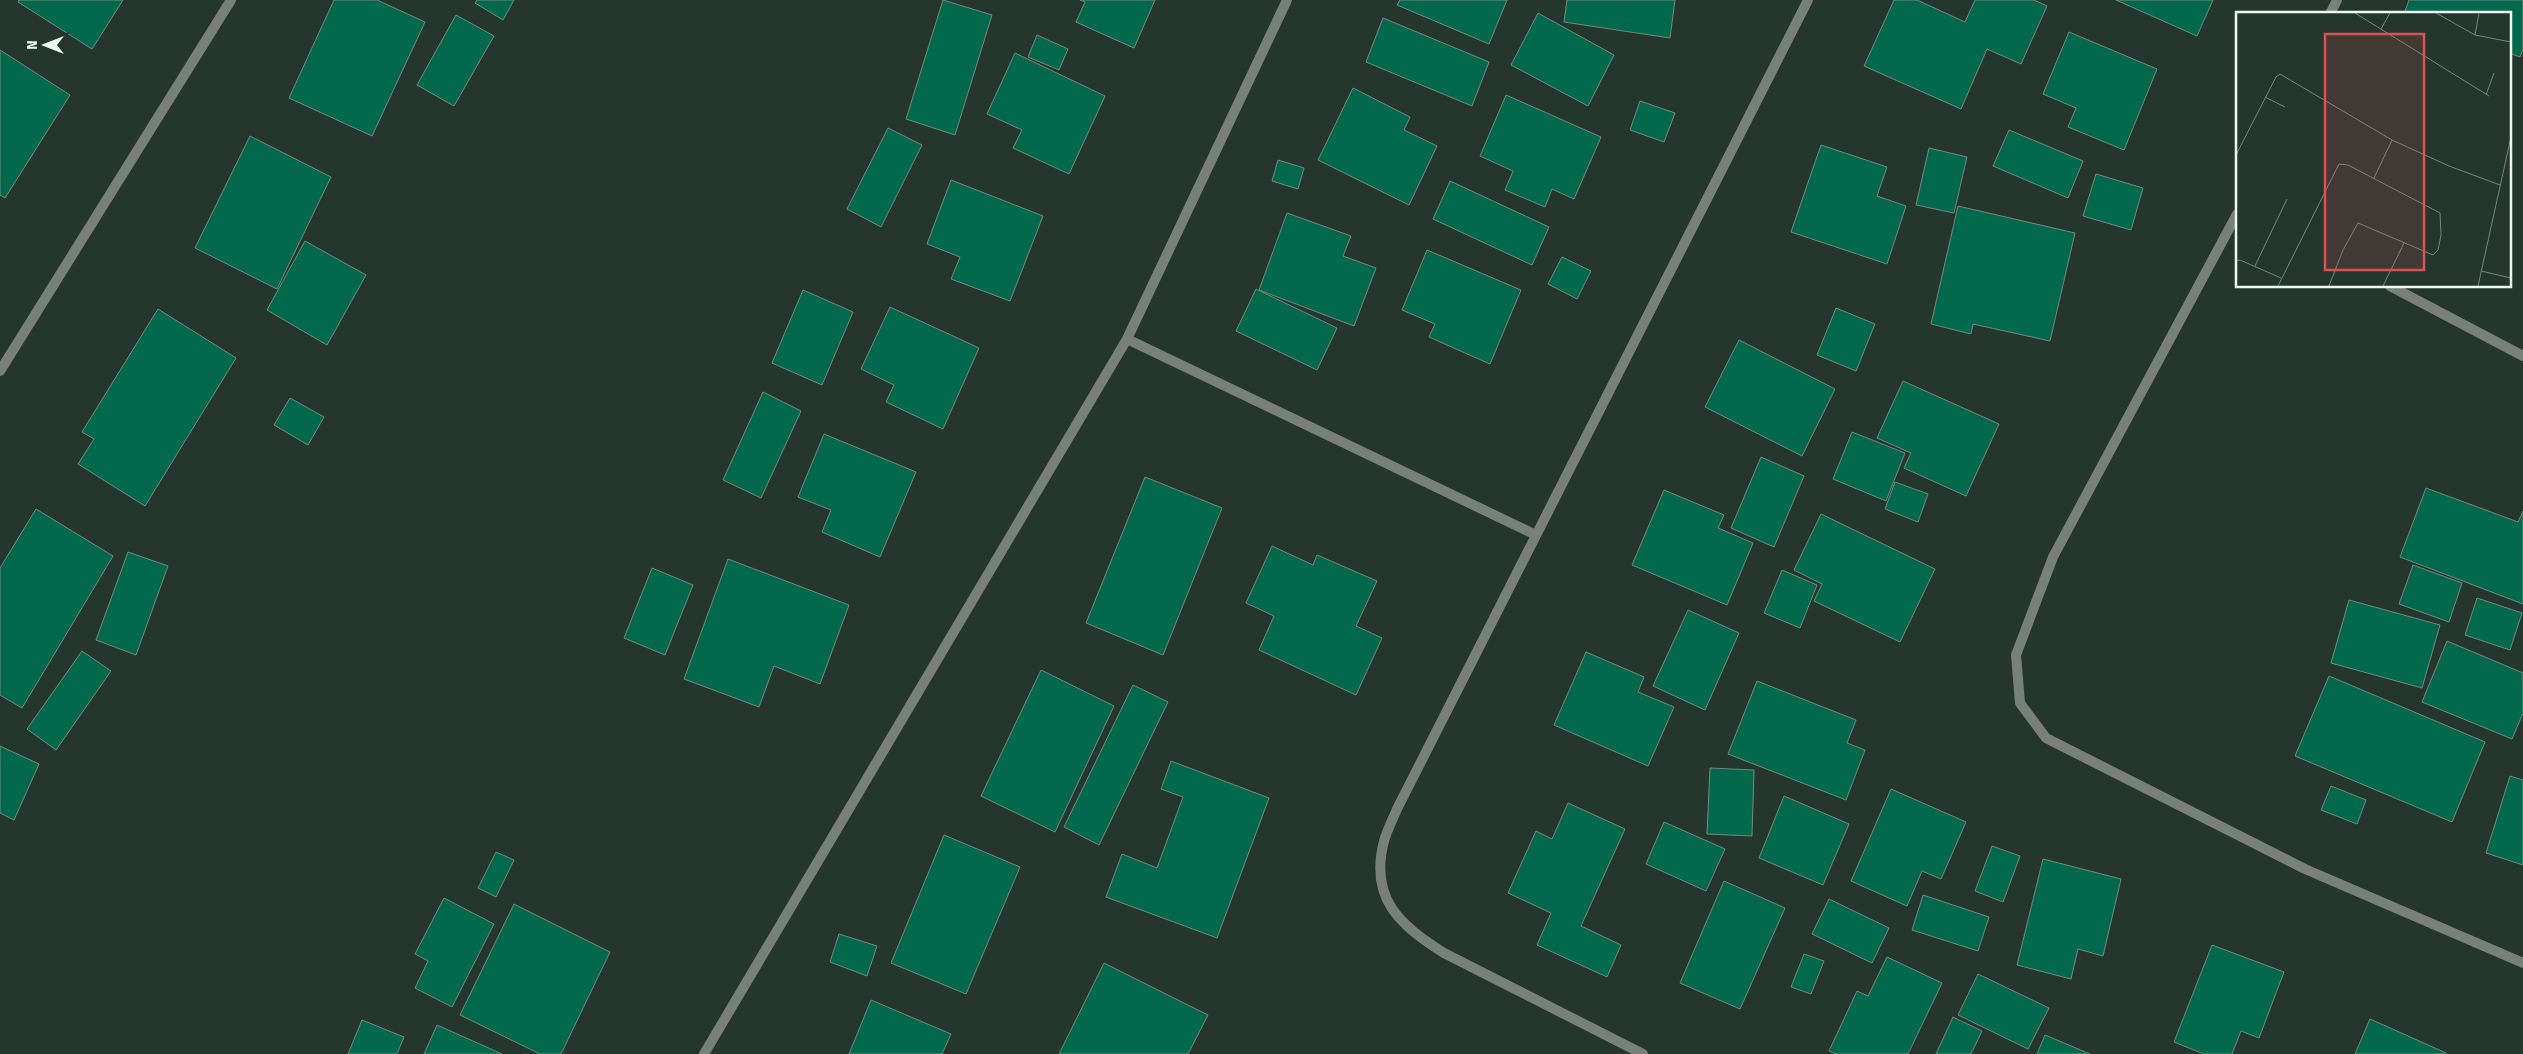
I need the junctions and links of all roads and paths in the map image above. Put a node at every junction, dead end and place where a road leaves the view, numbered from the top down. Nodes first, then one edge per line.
1 (231, 0) edge
2 (1287, 0) edge
3 (1808, 0) edge
4 (2336, 0) edge
5 (2331, 12) edge
6 (2236, 216) edge
7 (2394, 288) edge
8 (1127, 339) junction
9 (2523, 356) edge
10 (0, 372) edge
11 (1536, 535) junction
12 (2523, 963) edge
13 (704, 1054) edge
14 (1643, 1054) edge

1 - 10 street
2 - 8 street
3 - 11 street
4 - 5 street
6 - 12 street
7 - 9 street
8 - 11 street
8 - 13 street
11 - 14 street

